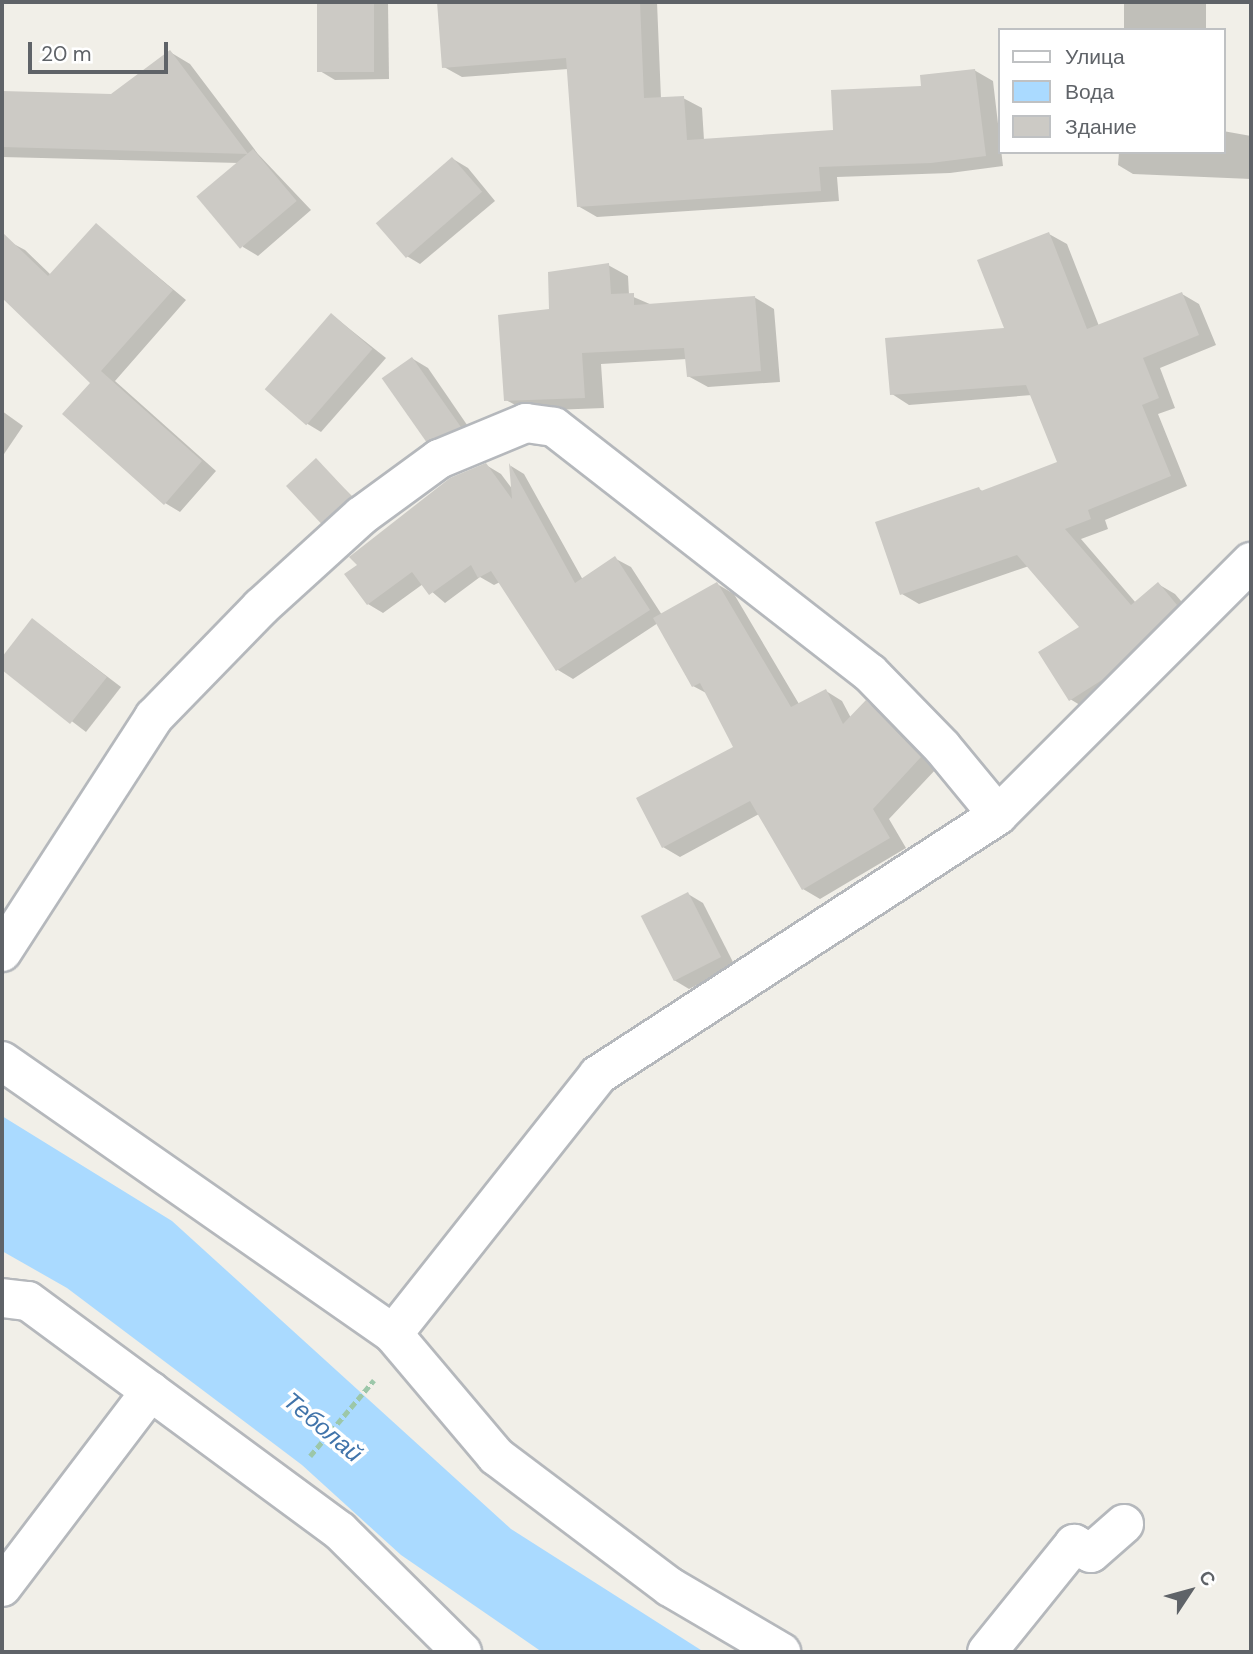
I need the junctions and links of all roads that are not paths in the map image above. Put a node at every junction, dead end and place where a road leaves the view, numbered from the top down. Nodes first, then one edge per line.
1 (1251, 562) edge
2 (998, 815) junction
3 (2, 952) edge
4 (2, 1061) edge
5 (2, 1298) edge
6 (393, 1334) junction
7 (151, 1391) junction
8 (1124, 1524) dead end
9 (2, 1587) edge
10 (462, 1652) edge
11 (781, 1652) edge
12 (987, 1652) edge

1 - 2 street
2 - 3 street
2 - 6 street
4 - 6 street
5 - 7 street
6 - 11 street
7 - 9 street
7 - 10 street
8 - 12 street

